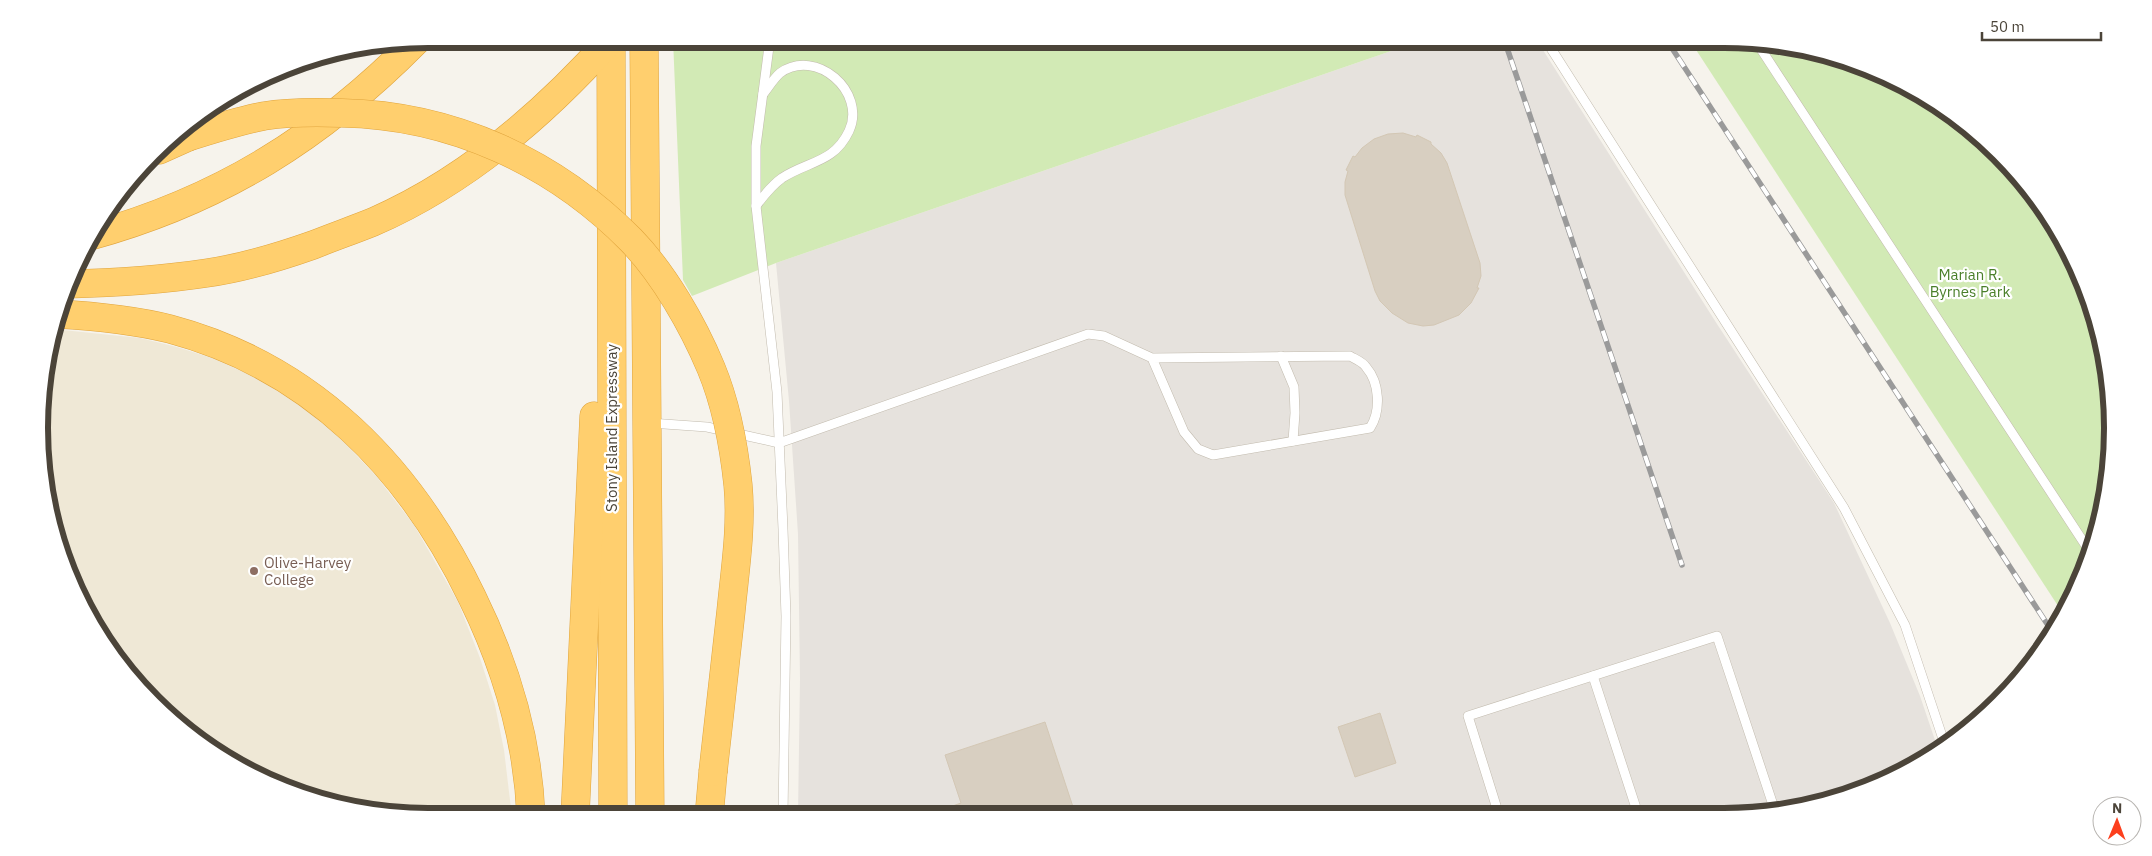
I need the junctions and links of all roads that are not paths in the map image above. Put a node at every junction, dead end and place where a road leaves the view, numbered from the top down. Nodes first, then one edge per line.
1 (409, 48) edge
2 (603, 48) edge
3 (611, 48) edge
4 (644, 48) edge
5 (769, 48) edge
6 (1550, 48) edge
7 (1761, 49) edge
8 (762, 96) junction
9 (176, 143) edge
10 (756, 206) junction
11 (101, 233) edge
12 (75, 284) edge
13 (65, 315) edge
14 (611, 334) junction
15 (1281, 356) junction
16 (1152, 358) junction
17 (648, 423) junction
18 (1293, 441) junction
19 (779, 443) junction
20 (2086, 545) edge
21 (649, 642) junction
22 (1592, 676) junction
23 (1943, 739) edge
24 (1773, 805) edge
25 (530, 808) edge
26 (575, 808) edge
27 (614, 808) edge
28 (650, 808) edge
29 (666, 808) edge
30 (710, 808) edge
31 (783, 808) edge
32 (1497, 808) edge
33 (1636, 808) edge

1 - 11 highway
2 - 12 highway
3 - 14 highway, Stony Island Expressway
4 - 17 highway
5 - 8 lane
6 - 23 lane
7 - 20 lane
8 - 10 lane
8 - 10 lane
9 - 30 highway, bridge
10 - 19 lane
13 - 25 highway
14 - 26 highway
14 - 27 highway, Stony Island Expressway
15 - 16 lane
15 - 18 lane
15 - 18 lane
16 - 18 lane
16 - 19 lane
17 - 19 lane
17 - 21 highway
19 - 31 lane
21 - 28 highway
21 - 29 highway
22 - 24 lane
22 - 32 lane
22 - 33 lane

